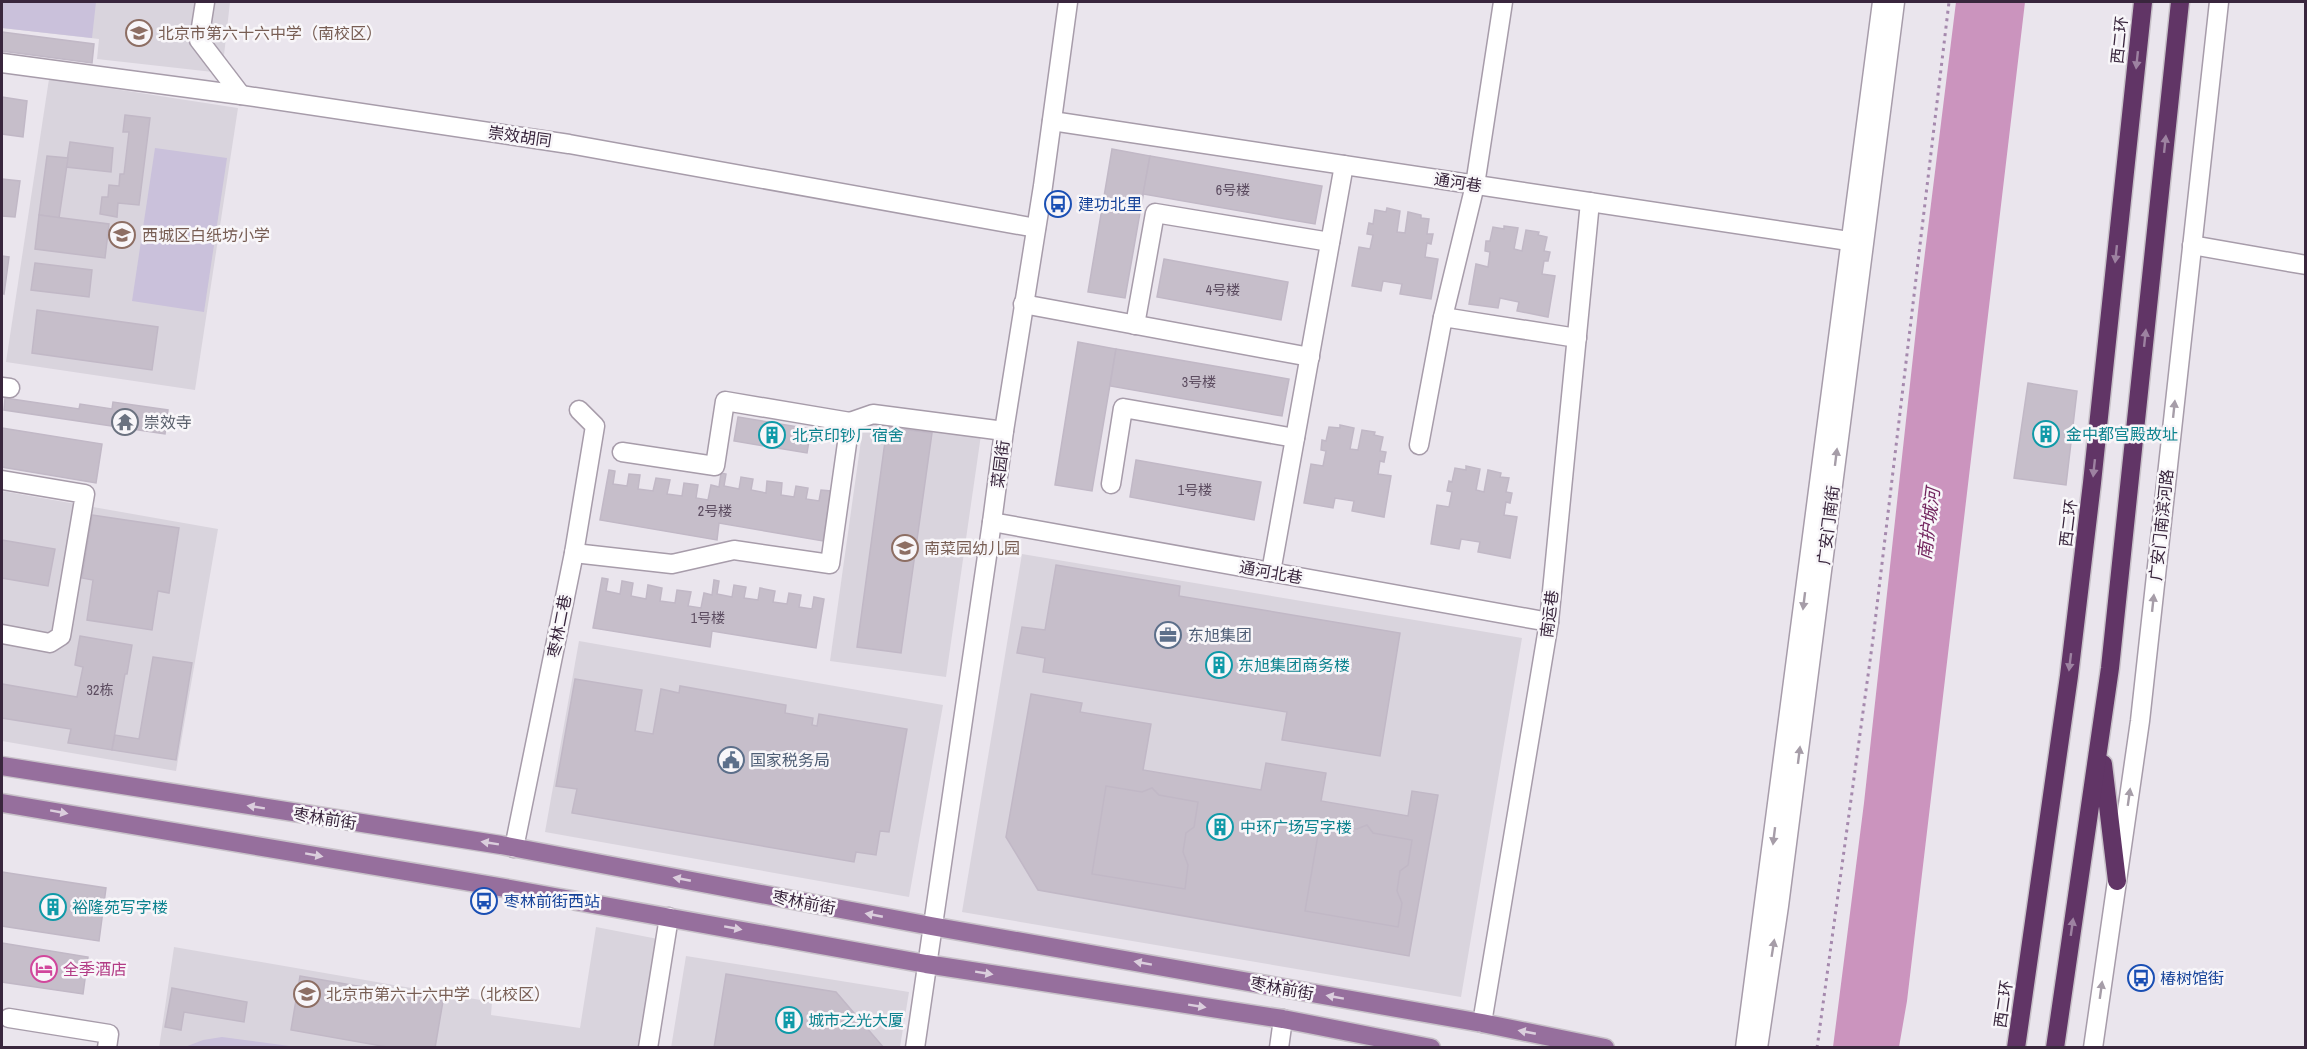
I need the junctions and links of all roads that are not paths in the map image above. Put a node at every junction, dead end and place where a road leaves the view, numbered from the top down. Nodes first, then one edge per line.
1 (205, 2) edge
2 (1068, 2) edge
3 (1503, 2) edge
4 (1882, 2) edge
5 (1895, 2) edge
6 (2143, 2) edge
7 (2180, 2) edge
8 (2219, 2) edge
9 (2, 63) edge
10 (241, 95) junction
11 (1052, 121) junction
12 (1344, 165) junction
13 (1475, 185) junction
14 (1590, 202) junction
15 (1036, 228) junction
16 (1330, 242) junction
17 (1857, 243) junction
18 (2192, 245) junction
19 (2306, 265) edge
20 (1023, 304) junction
21 (1443, 317) junction
22 (1135, 325) junction
23 (1577, 338) junction
24 (1310, 357) junction
25 (579, 410) dead end
26 (850, 422) junction
27 (1004, 431) junction
28 (1295, 438) junction
29 (1419, 445) dead end
30 (622, 452) dead end
31 (2, 480) edge
32 (1111, 484) dead end
33 (992, 522) junction
34 (574, 553) junction
35 (1271, 572) junction
36 (1549, 622) junction
37 (2, 634) edge
38 (2100, 740) junction
39 (2, 766) edge
40 (2, 802) edge
41 (514, 848) junction
42 (2117, 881) junction
43 (669, 917) junction
44 (931, 926) junction
45 (926, 964) junction
46 (9, 1018) dead end
47 (1283, 1019) junction
48 (1482, 1023) junction
49 (107, 1047) edge
50 (648, 1047) edge
51 (915, 1047) edge
52 (1279, 1047) edge
53 (1431, 1047) edge
54 (1605, 1047) edge
55 (1745, 1047) edge
56 (1758, 1047) edge
57 (2016, 1047) edge
58 (2055, 1047) edge
59 (2093, 1047) edge

1 - 10 street
2 - 11 street, 菜园街
3 - 13 street
4 - 17 street, 广安门南街
5 - 17 street, 广安门南街
6 -> 57 highway, 西二环
38 -> 7 highway
8 - 18 street, 广安门南滨河路
9 - 10 street, 崇效胡同
10 - 15 street, 崇效胡同
11 - 12 street, 通河巷
11 - 15 street, 菜园街
12 - 13 street, 通河巷
12 - 16 street
13 - 14 street, 通河巷
13 - 21 street
14 - 17 street, 通河巷
14 - 23 street, 南运巷
15 - 20 street, 菜园街
16 - 22 street
16 - 24 street
17 -> 55 street, 广安门南街
56 -> 17 street, 广安门南街
18 - 19 street
42 -> 18 street, 广安门南滨河路
20 - 22 street
20 - 27 street, 菜园街
21 - 23 street
21 - 29 street
22 - 24 street
23 - 36 street, 南运巷
24 - 28 street
25 - 34 street, 枣林二巷
26 - 27 street
26 - 30 street
26 - 34 street
27 - 33 street, 菜园街
28 - 32 street
28 - 35 street
31 - 37 street
33 - 35 street, 通河北巷
33 - 44 street, 菜园街
34 - 41 street, 枣林二巷
35 - 36 street, 通河北巷
36 - 48 street, 南运巷
38 - 42 highway
58 -> 38 highway
41 -> 39 main road, 枣林前街
40 -> 43 main road, 枣林前街
44 -> 41 main road, 枣林前街
59 -> 42 street, 广安门南滨河路
43 -> 45 main road, 枣林前街
43 - 50 street
44 - 45 street, 菜园街
48 -> 44 main road, 枣林前街
45 -> 47 main road, 枣林前街
45 - 51 street, 菜园街
46 - 49 street
47 - 52 street
47 - 53 main road, 枣林前街
54 -> 48 main road, 枣林前街

